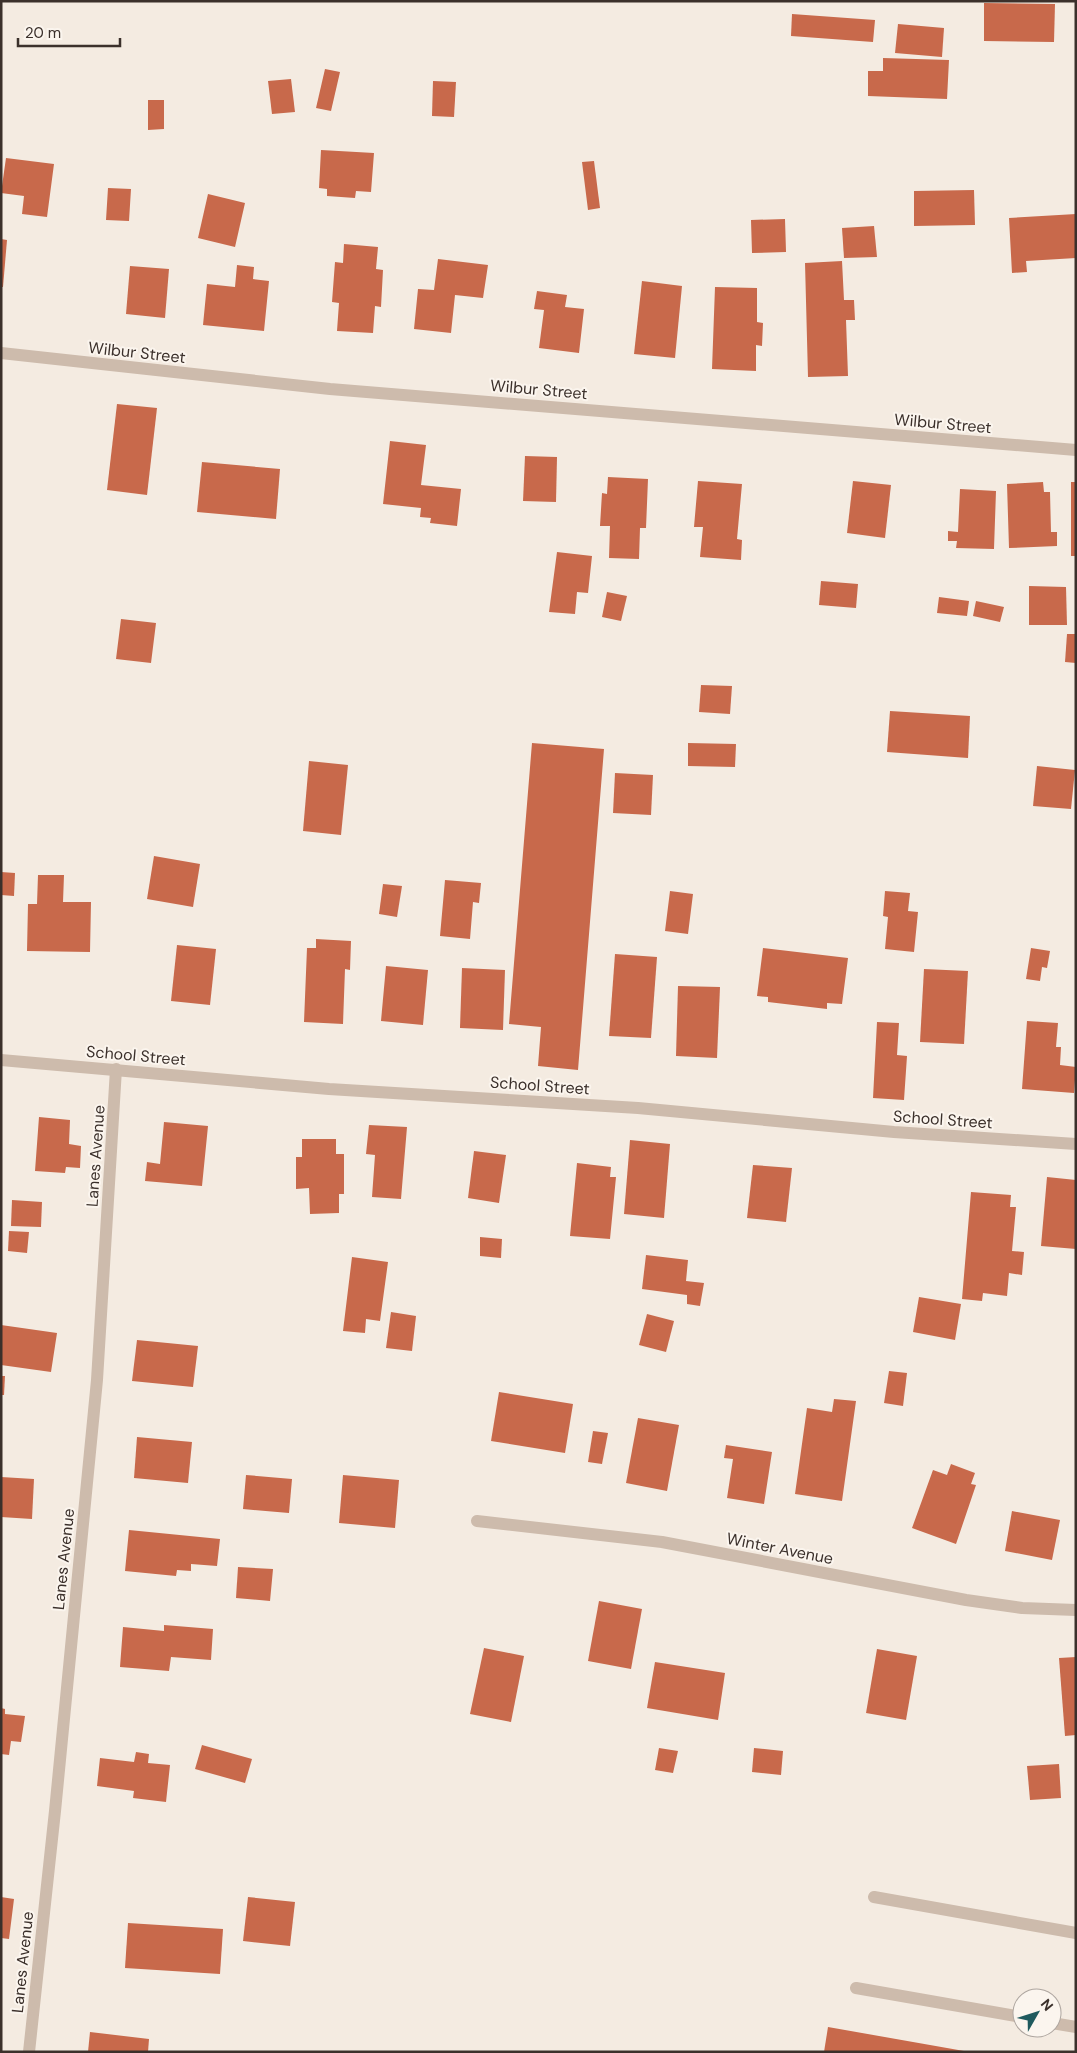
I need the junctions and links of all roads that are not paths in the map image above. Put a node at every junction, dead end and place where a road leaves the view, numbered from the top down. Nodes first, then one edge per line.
1 (1, 354) edge
2 (1076, 450) edge
3 (1, 1060) edge
4 (116, 1069) junction
5 (1076, 1144) edge
6 (477, 1521) dead end
7 (1076, 1610) edge
8 (874, 1897) dead end
9 (1076, 1933) edge
10 (856, 1988) dead end
11 (1012, 2015) edge
12 (1062, 2025) edge
13 (1076, 2027) edge
14 (29, 2052) edge

1 - 2 street, Wilbur Street
3 - 4 street, School Street
4 - 5 street, School Street
4 - 14 street, Lanes Avenue
6 - 7 street, Winter Avenue
8 - 9 street
10 - 11 street
12 - 13 street

